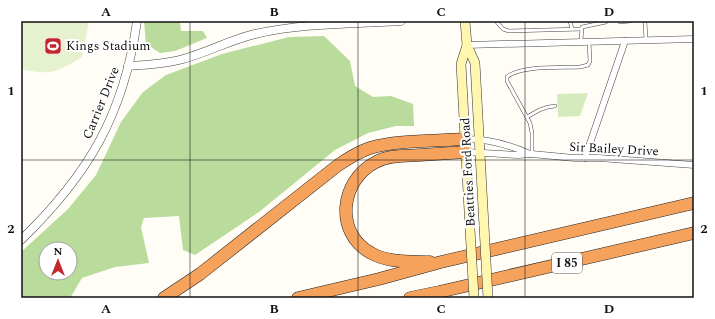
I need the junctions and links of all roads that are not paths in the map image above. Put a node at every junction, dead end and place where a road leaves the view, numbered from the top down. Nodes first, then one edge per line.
1 (137, 21) edge
2 (401, 21) edge
3 (465, 21) edge
4 (497, 21) edge
5 (570, 21) edge
6 (630, 21) edge
7 (645, 21) edge
8 (357, 22) edge
9 (606, 22) dead end
10 (620, 22) edge
11 (572, 29) junction
12 (581, 29) junction
13 (694, 39) edge
14 (646, 40) junction
15 (625, 41) junction
16 (581, 42) junction
17 (589, 42) junction
18 (467, 45) junction
19 (128, 66) junction
20 (555, 106) dead end
21 (527, 117) junction
22 (465, 139) junction
23 (479, 139) junction
24 (466, 152) junction
25 (480, 152) junction
26 (532, 154) junction
27 (585, 158) junction
28 (694, 165) edge
29 (694, 204) edge
30 (694, 233) edge
31 (21, 240) edge
32 (441, 262) junction
33 (434, 295) edge
34 (164, 298) edge
35 (298, 298) edge
36 (410, 298) edge
37 (474, 298) edge
38 (488, 298) edge

1 - 19 street, Carrier Drive
2 - 8 street
3 - 18 main road, Beatties Ford Road
4 - 11 lane
5 - 11 lane
6 - 10 lane
7 - 14 lane
8 - 19 street
9 - 12 lane
11 - 12 lane
12 - 16 lane
13 - 14 street
14 - 15 street
15 - 17 street
15 - 27 street
16 - 17 street
16 - 18 street
17 - 21 lane
18 - 22 main road, Beatties Ford Road
18 - 23 main road, Beatties Ford Road
19 - 31 street, Carrier Drive
20 - 21 lane
21 - 26 lane
22 - 23 street, Sir Bailey Drive
22 - 24 main road, Beatties Ford Road
22 - 34 highway
23 - 25 main road, Beatties Ford Road
23 - 26 street, Sir Bailey Drive
24 - 25 street, Sir Bailey Drive
24 - 32 highway
24 - 37 main road, Beatties Ford Road, bridge
25 - 26 street, Sir Bailey Drive
25 - 38 main road, Beatties Ford Road, bridge
26 - 27 street, Sir Bailey Drive
27 - 28 street, Sir Bailey Drive
29 - 32 highway, I 85
30 - 33 highway, I 85
32 - 35 highway, I 85
33 - 36 highway, I 85

